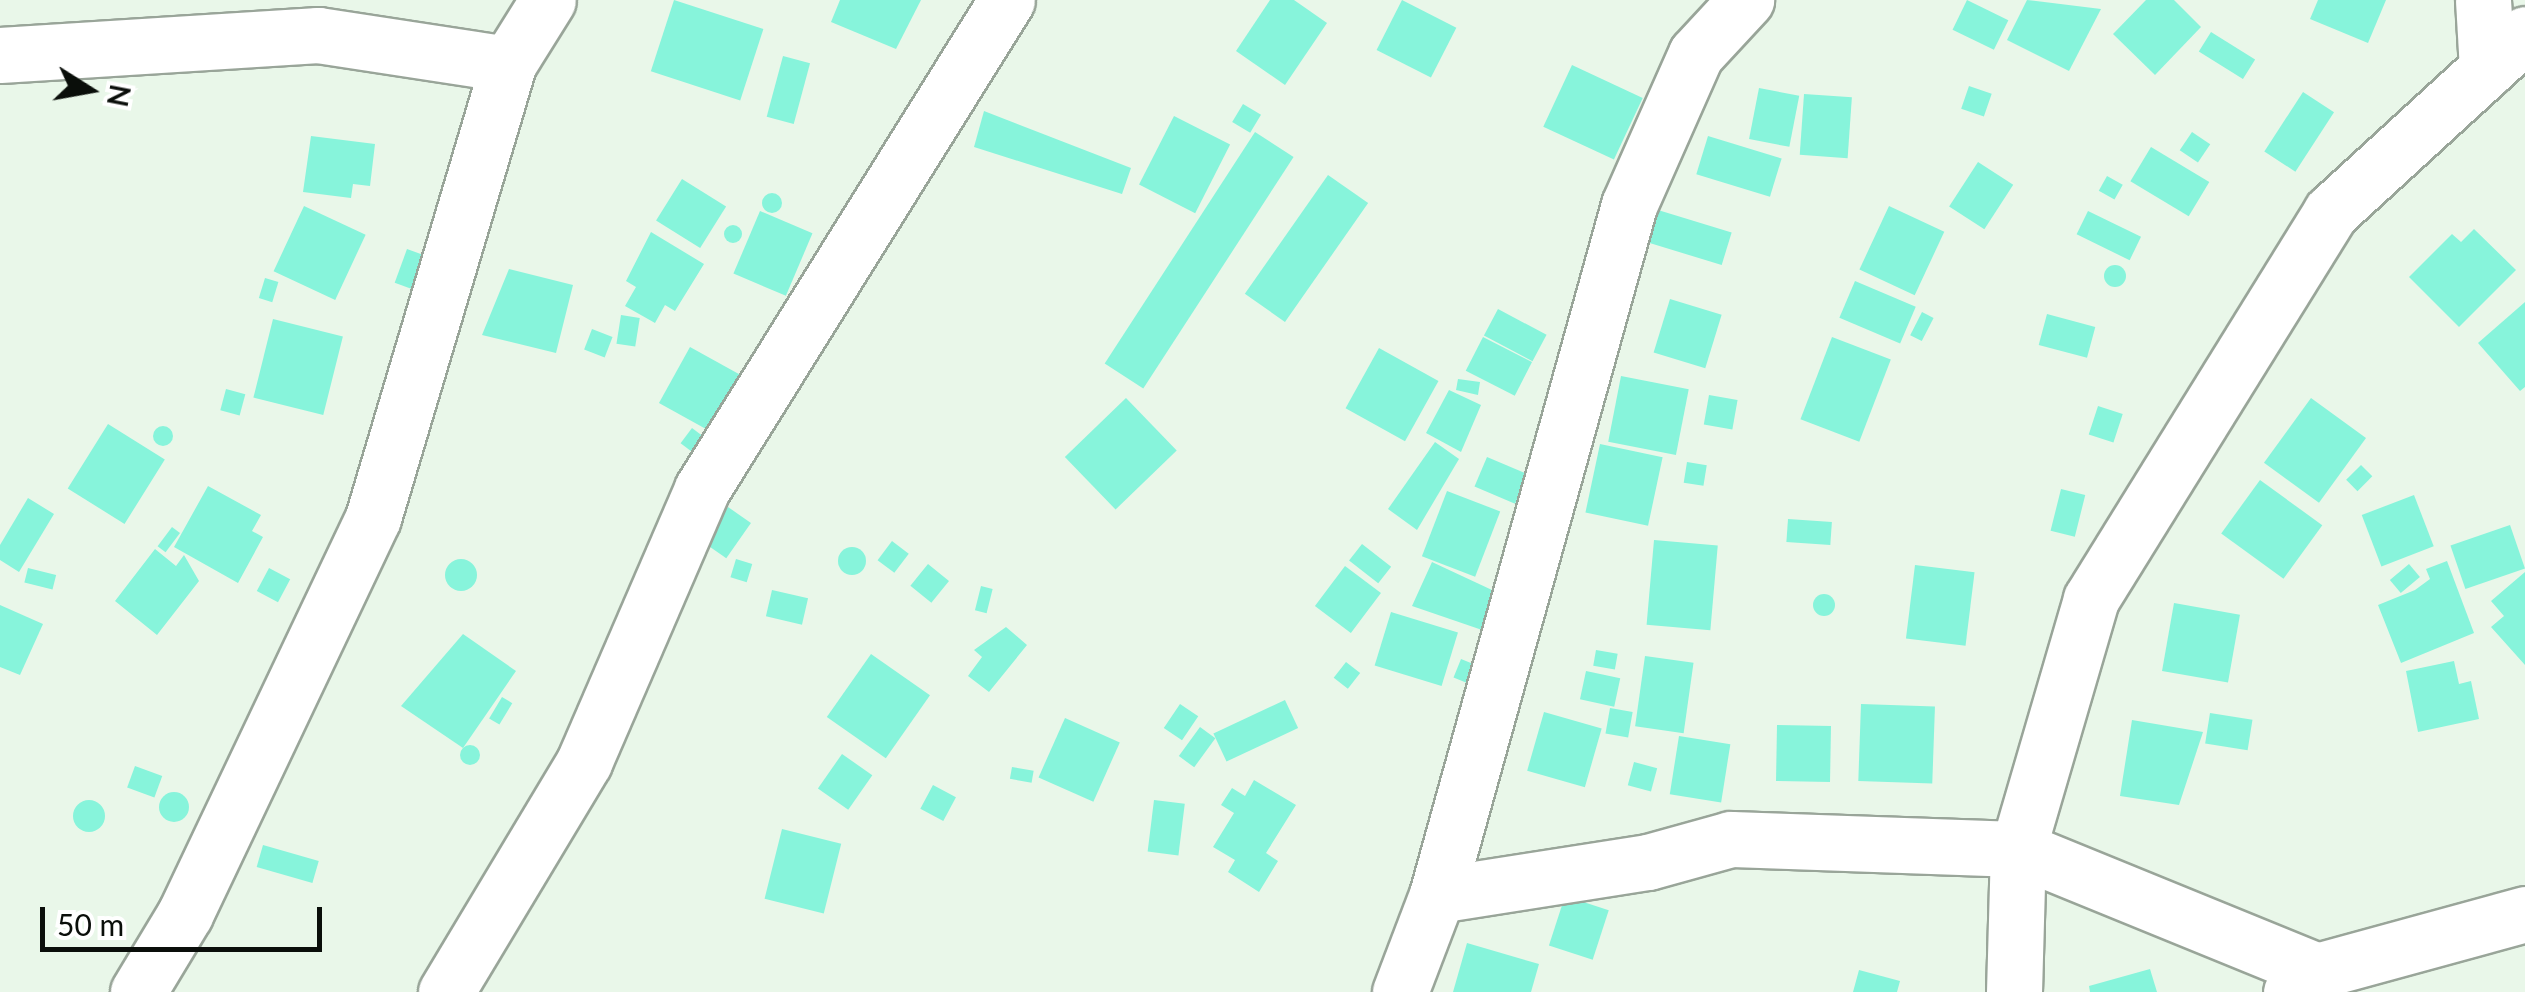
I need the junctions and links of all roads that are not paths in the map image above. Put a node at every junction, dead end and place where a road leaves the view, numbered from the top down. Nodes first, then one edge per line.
1 (548, 0) edge
2 (1007, 0) edge
3 (1746, 0) edge
4 (2484, 0) edge
5 (2506, 52) edge
6 (0, 55) edge
7 (508, 64) junction
8 (2018, 849) junction
9 (1437, 894) junction
10 (2525, 914) edge
11 (2304, 981) edge
12 (138, 992) edge
13 (446, 992) edge
14 (1400, 992) edge
15 (2014, 992) edge

1 - 7 street
2 - 13 street
3 - 9 street
4 - 5 street
5 - 8 street
6 - 7 street
7 - 12 street
8 - 9 street
8 - 11 street
8 - 15 street
9 - 14 street
10 - 11 street

